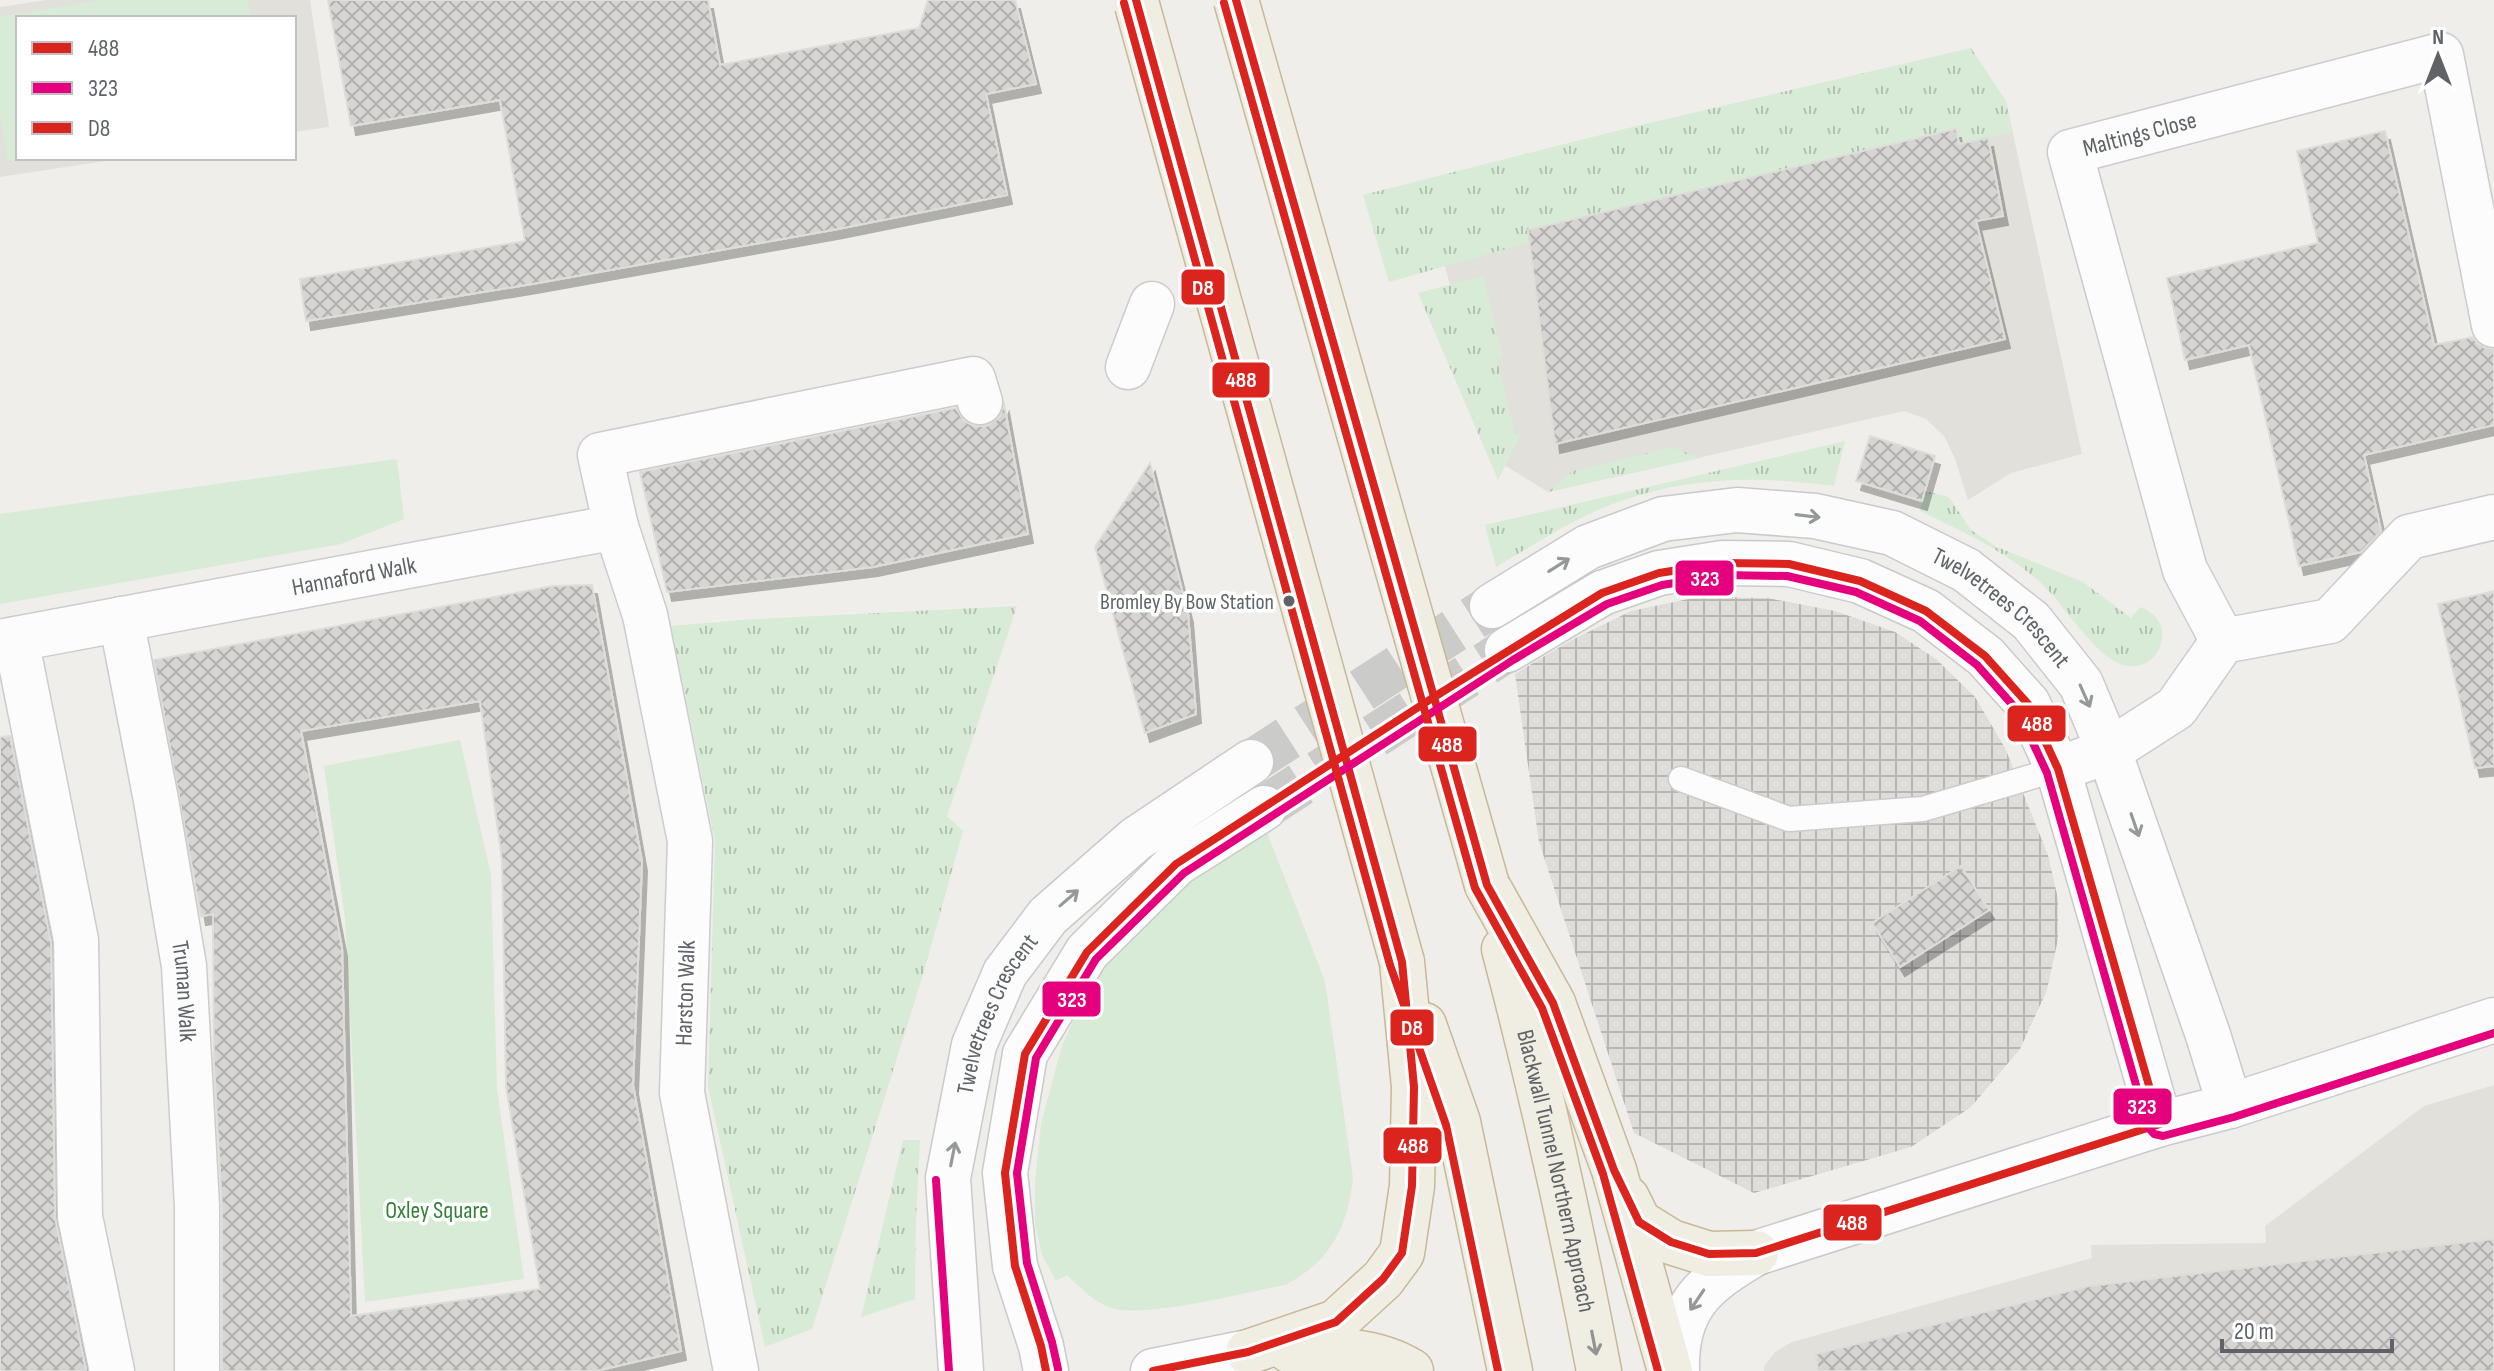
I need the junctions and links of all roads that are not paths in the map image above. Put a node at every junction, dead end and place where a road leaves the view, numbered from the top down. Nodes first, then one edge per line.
1 (1236, 0) edge
2 (1137, 2) edge
3 (1152, 304) dead end
4 (2494, 325) edge
5 (1128, 367) dead end
6 (980, 402) dead end
7 (2494, 517) edge
8 (616, 527) junction
9 (1492, 606) tunnel mouth
10 (121, 619) junction
11 (8, 640) edge
12 (2223, 641) junction
13 (1507, 650) tunnel mouth
14 (2109, 751) junction
15 (1251, 762) tunnel mouth
16 (2058, 769) junction
17 (1681, 779) dead end
18 (1264, 808) tunnel mouth
19 (1487, 885) junction
20 (1402, 962) junction
21 (2494, 1020) edge
22 (2230, 1106) junction
23 (2160, 1124) junction
24 (1614, 1170) junction
25 (1756, 1253) junction
26 (1248, 1352) junction
27 (112, 1371) edge
28 (197, 1371) edge
29 (736, 1371) edge
30 (961, 1371) edge
31 (1046, 1371) edge
32 (1154, 1371) edge
33 (1411, 1371) edge
34 (1510, 1371) edge
35 (1599, 1371) edge
36 (1670, 1371) edge
37 (1677, 1371) edge

1 - 19 highway, Blackwall Tunnel Northern Approach, bridge
2 - 20 highway, bridge
3 - 5 street
4 - 12 street, Maltings Close
6 - 8 street
7 - 12 street
8 - 10 street, Hannaford Walk
8 - 29 street, Harston Walk
9 -> 14 street, Twelvetrees Crescent
10 - 11 street, Hannaford Walk
10 - 28 street, Truman Walk
11 - 27 street
12 - 14 street
13 - 16 street, Twelvetrees Crescent
14 - 16 street
14 -> 22 street, Twelvetrees Crescent
30 -> 15 street, Twelvetrees Crescent
16 - 17 lane
16 - 23 street, Twelvetrees Crescent
18 - 31 street, Twelvetrees Crescent
19 - 24 highway
19 -> 35 highway, Blackwall Tunnel Northern Approach
20 - 26 highway
20 - 34 highway
21 - 22 street
22 - 23 street
23 - 25 street
24 - 25 highway
24 - 36 highway
25 -> 37 street
26 - 32 street
26 - 33 highway

